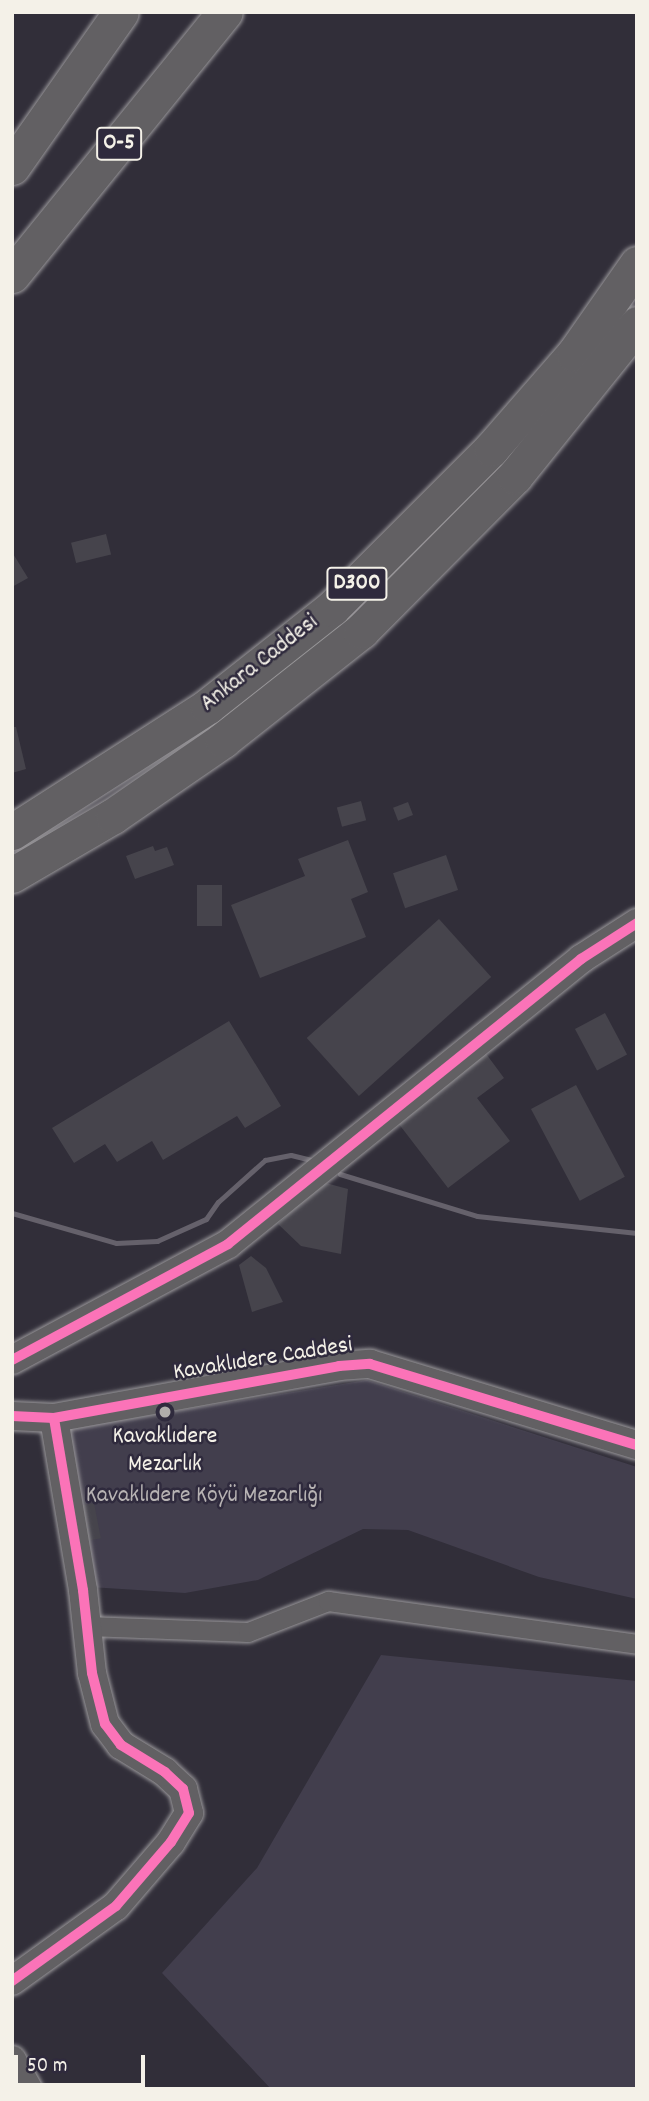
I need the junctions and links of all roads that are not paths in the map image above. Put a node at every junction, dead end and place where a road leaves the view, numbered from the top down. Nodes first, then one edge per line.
1 (121, 12) edge
2 (225, 12) edge
3 (12, 167) edge
4 (637, 264) edge
5 (12, 275) edge
6 (637, 324) edge
7 (12, 832) edge
8 (12, 875) edge
9 (637, 923) edge
10 (12, 1360) edge
11 (12, 1416) edge
12 (54, 1418) junction
13 (637, 1445) edge
14 (87, 1626) junction
15 (637, 1644) edge
16 (12, 1981) edge
17 (12, 2060) edge
18 (28, 2089) edge

1 - 3 highway
2 - 5 highway, O-5
4 - 7 highway, Ankara Caddesi / D300
6 - 8 highway, Ankara Caddesi / D300
9 - 10 street
11 - 12 street, Kavaklıdere Caddesi
12 - 13 street, Kavaklıdere Caddesi
12 - 14 street
14 - 15 street
14 - 16 street
17 - 18 street

